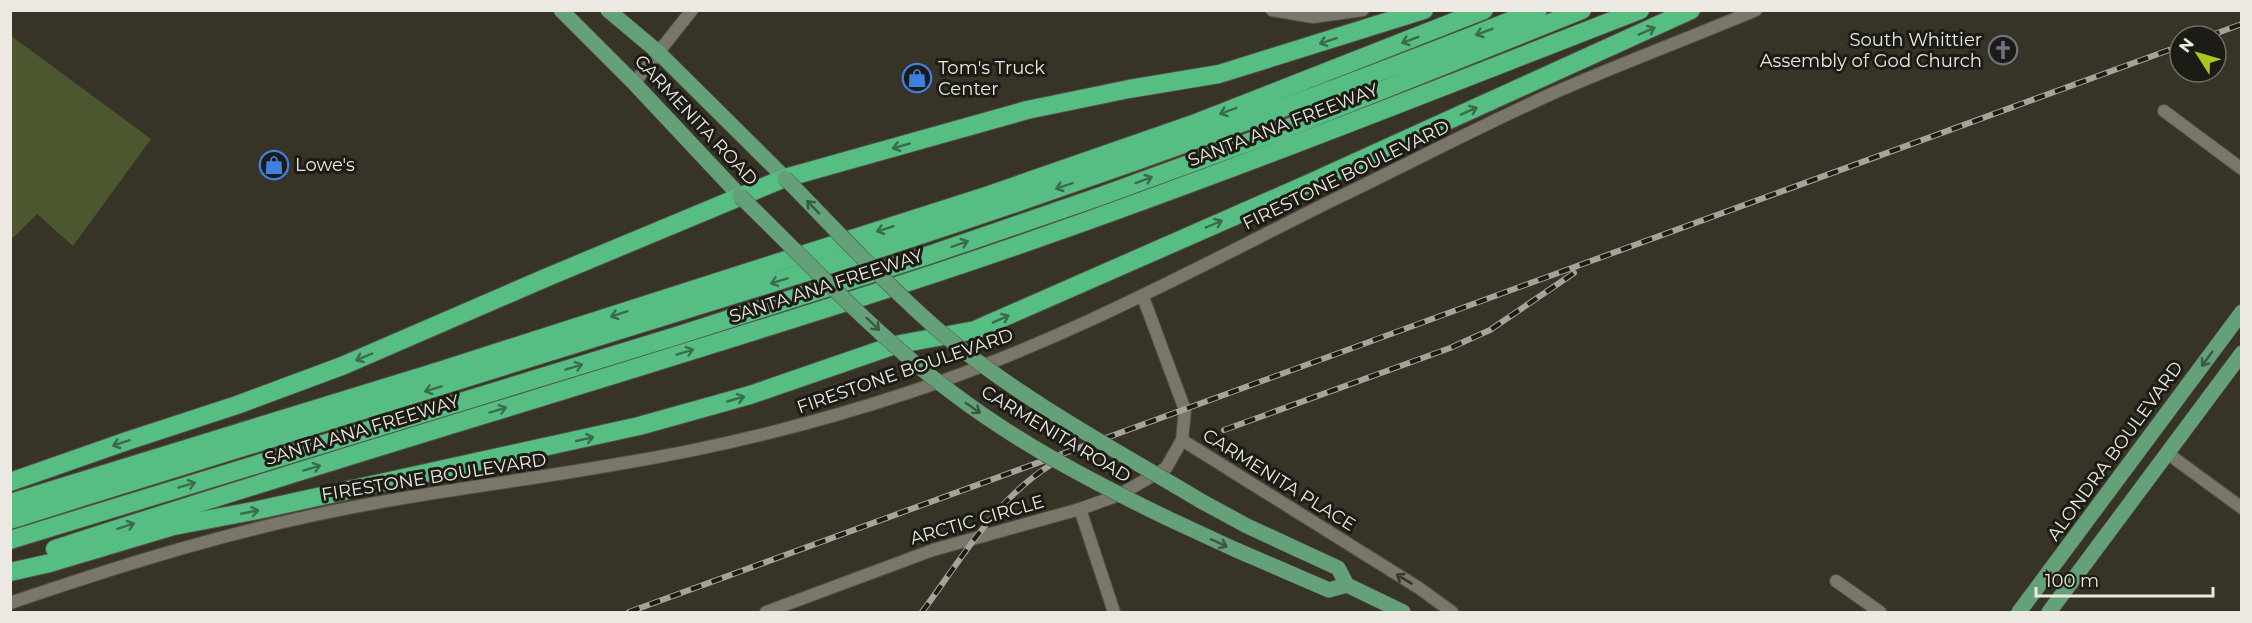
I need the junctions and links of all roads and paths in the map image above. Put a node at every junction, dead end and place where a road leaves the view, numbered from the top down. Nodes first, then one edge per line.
1 (561, 10) edge
2 (608, 10) edge
3 (692, 10) edge
4 (1272, 10) edge
5 (1364, 10) edge
6 (1424, 10) edge
7 (1484, 10) edge
8 (1538, 10) edge
9 (1582, 10) edge
10 (1640, 10) edge
11 (1691, 10) edge
12 (1756, 10) edge
13 (658, 52) junction
14 (634, 83) junction
15 (2164, 111) dead end
16 (2241, 169) edge
17 (785, 178) junction
18 (740, 196) junction
19 (1143, 297) junction
20 (2241, 312) edge
21 (945, 335) junction
22 (895, 345) junction
23 (2241, 352) edge
24 (1182, 440) junction
25 (2168, 453) junction
26 (10, 482) edge
27 (2101, 502) junction
28 (10, 503) edge
29 (2241, 508) edge
30 (1080, 509) junction
31 (2121, 516) junction
32 (10, 520) edge
33 (10, 540) edge
34 (10, 563) edge
35 (10, 572) edge
36 (1836, 581) dead end
37 (1347, 585) junction
38 (10, 603) edge
39 (766, 612) edge
40 (1114, 612) edge
41 (1403, 612) edge
42 (1452, 612) edge
43 (1880, 612) edge
44 (2019, 612) edge
45 (2049, 612) edge

1 - 14 main road, CARMENITA ROAD
2 - 13 main road, CARMENITA ROAD
3 - 13 street
4 - 5 street
6 -> 17 highway
7 -> 28 highway, SANTA ANA FREEWAY
8 -> 32 highway
33 -> 9 highway
34 -> 10 highway, SANTA ANA FREEWAY
21 -> 11 highway
12 - 19 street, FIRESTONE BOULEVARD
13 - 14 street
13 - 17 main road, CARMENITA ROAD
14 - 18 main road, CARMENITA ROAD
15 - 16 street
17 - 18 highway
21 -> 17 main road, CARMENITA ROAD, bridge
18 -> 22 main road, CARMENITA ROAD, bridge
18 -> 26 highway
19 - 24 street, CARMENITA PLACE
19 - 38 street, FIRESTONE BOULEVARD
20 -> 27 main road, ALONDRA BOULEVARD
21 - 22 highway
21 - 37 main road, CARMENITA ROAD, bridge
35 -> 22 highway
22 -> 37 main road, CARMENITA ROAD, bridge
23 - 25 main road
24 - 30 street, ARCTIC CIRCLE
42 -> 24 street, CARMENITA PLACE
25 - 29 street
25 - 31 main road
27 - 31 main road
27 - 44 main road, ALONDRA BOULEVARD
30 - 39 street, ARCTIC CIRCLE
30 - 40 street
31 - 45 main road
36 - 43 street
37 - 41 main road, CARMENITA ROAD

